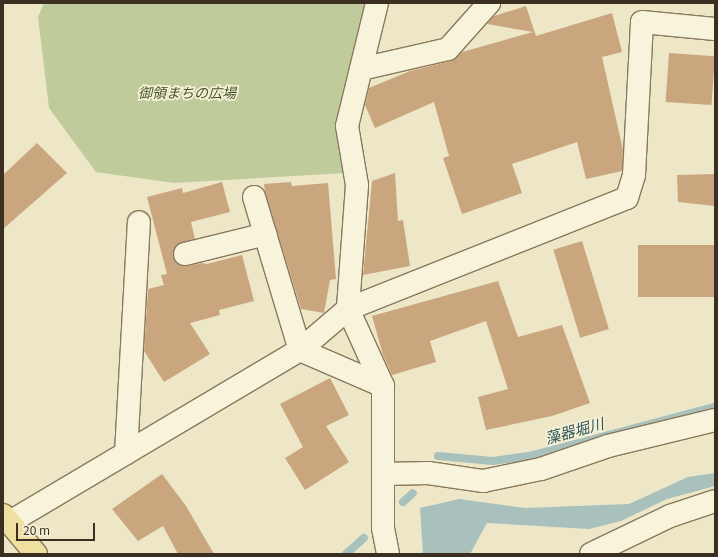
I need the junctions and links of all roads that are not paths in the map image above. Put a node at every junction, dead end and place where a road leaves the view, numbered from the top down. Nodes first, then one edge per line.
1 (377, 3) edge
2 (489, 3) edge
3 (715, 29) edge
4 (361, 69) junction
5 (254, 197) dead end
6 (139, 222) dead end
7 (266, 234) junction
8 (185, 254) dead end
9 (348, 309) junction
10 (300, 350) junction
11 (383, 386) junction
12 (715, 420) edge
13 (126, 453) junction
14 (383, 474) junction
15 (715, 501) edge
16 (6, 518) edge
17 (36, 554) edge
18 (388, 554) edge
19 (591, 554) edge

1 - 4 street
2 - 4 street
3 - 9 street
4 - 9 street
5 - 7 street
6 - 13 street
7 - 8 street
7 - 10 street
9 - 10 street
9 - 11 street
10 - 11 street
10 - 13 street
11 - 14 street
12 - 14 street
13 - 16 street
14 - 18 street
15 - 19 street
16 - 17 main road

